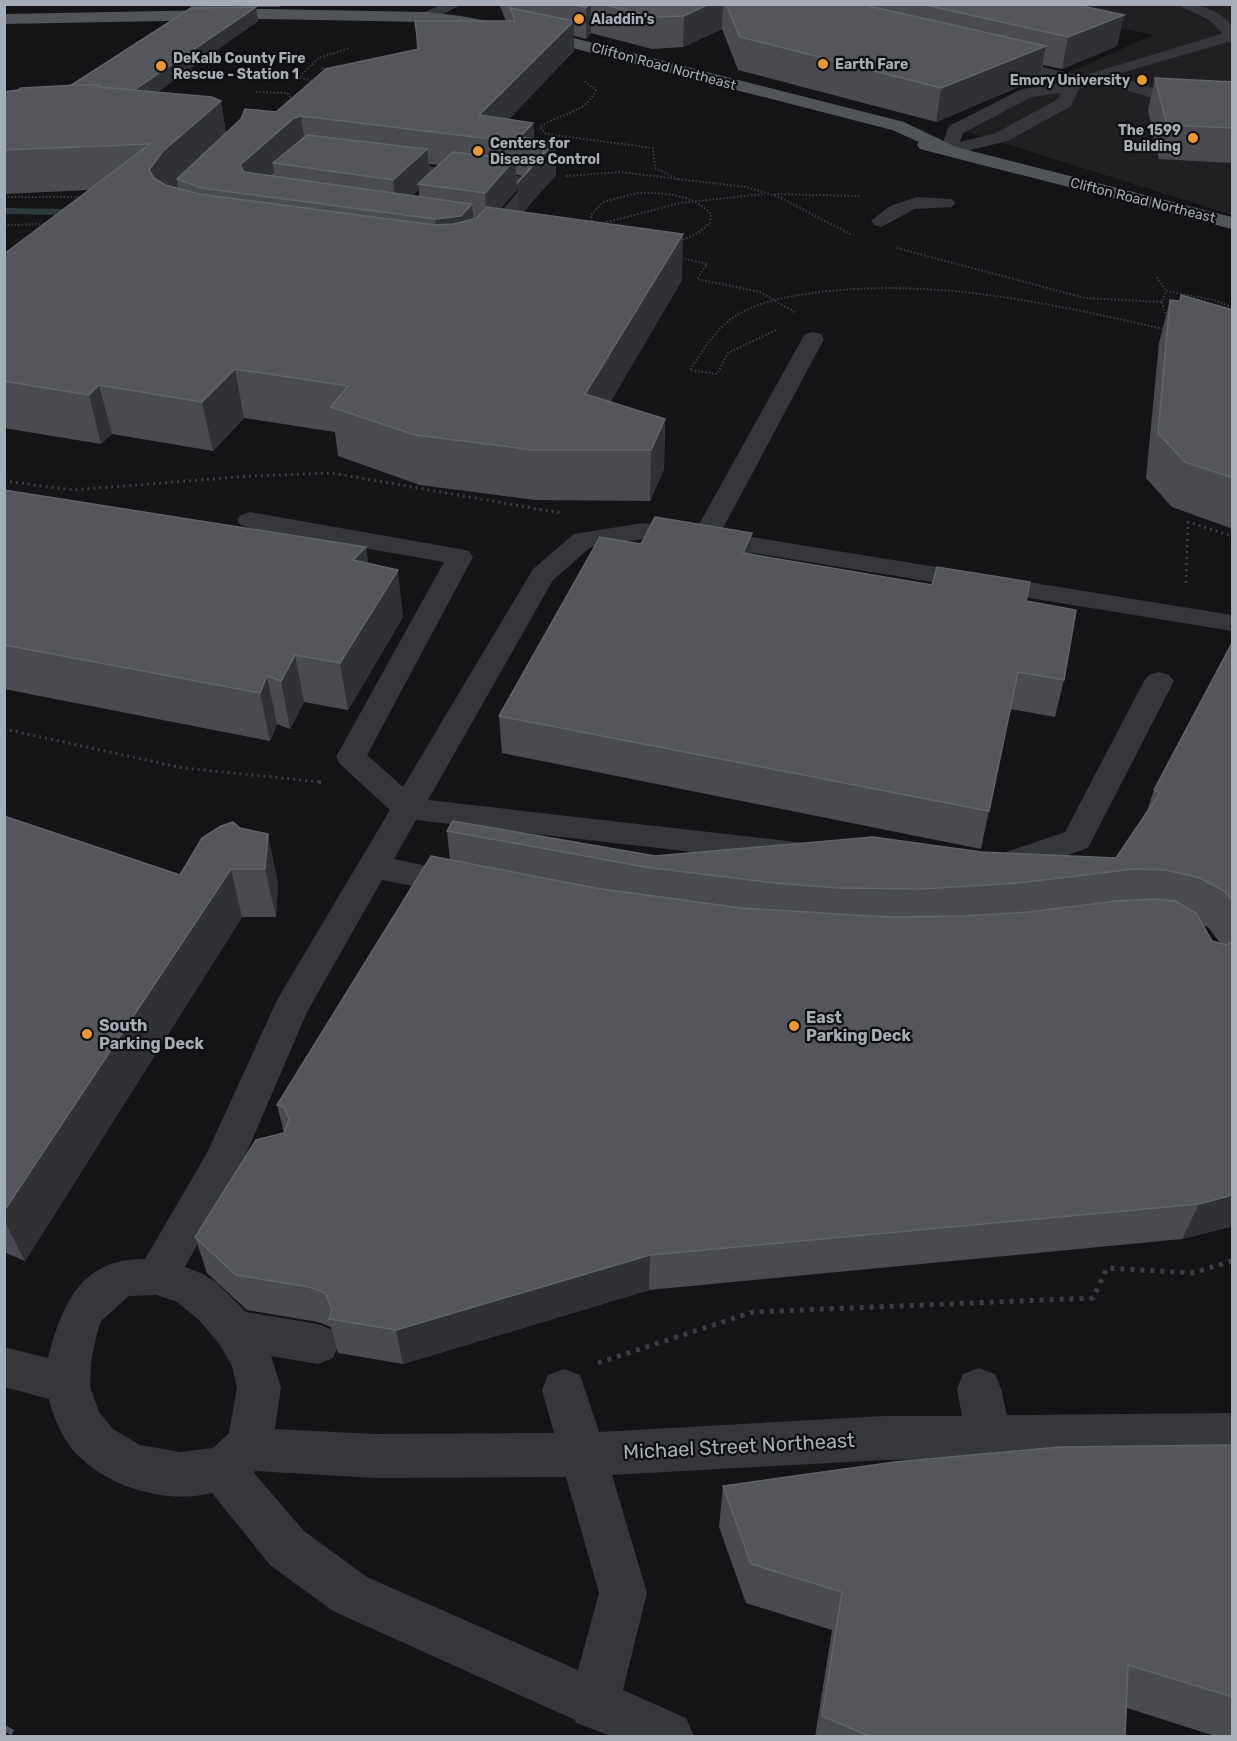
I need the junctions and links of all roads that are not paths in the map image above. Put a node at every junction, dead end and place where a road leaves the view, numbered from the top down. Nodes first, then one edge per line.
1 (456, 4) edge
2 (1183, 4) edge
3 (372, 17) junction
4 (426, 17) junction
5 (4, 19) edge
6 (1230, 37) edge
7 (979, 57) edge
8 (1084, 81) junction
9 (1233, 102) edge
10 (949, 150) junction
11 (371, 167) edge
12 (449, 174) junction
13 (434, 189) edge
14 (945, 203) dead end
15 (881, 221) dead end
16 (1233, 223) edge
17 (471, 230) edge
18 (494, 233) junction
19 (472, 257) edge
20 (813, 339) dead end
21 (250, 520) dead end
22 (705, 537) junction
23 (1233, 622) edge
24 (1159, 681) dead end
25 (407, 808) junction
26 (824, 856) edge
27 (374, 866) junction
28 (966, 873) edge
29 (490, 890) edge
30 (266, 1158) edge
31 (223, 1161) junction
32 (157, 1277) junction
33 (234, 1330) junction
34 (318, 1344) dead end
35 (4, 1367) edge
36 (577, 1378) road end
37 (66, 1383) junction
38 (980, 1389) dead end
39 (1233, 1434) edge
40 (989, 1436) junction
41 (582, 1455) junction
42 (233, 1459) junction
43 (594, 1705) junction
44 (669, 1737) edge

1 - 4 street
2 - 6 street
3 - 4 main road, Clifton Road Northeast
3 - 5 main road, Clifton Road Northeast
3 - 10 main road, Clifton Road Northeast
4 - 10 main road, Clifton Road Northeast
6 - 8 street
7 - 8 street
8 - 9 street
8 - 10 street
8 - 10 street
10 - 16 main road, Clifton Road Northeast
11 - 12 street
12 - 13 street
12 - 18 street
14 - 15 street
17 - 18 street
18 - 19 street
20 - 22 street
21 - 25 street
22 - 23 street
22 - 25 street
24 - 28 street
25 - 26 street
25 - 27 street
27 - 29 street
27 - 31 street
30 - 31 street
31 - 32 street
32 - 33 street
32 - 37 street
33 - 34 street
33 - 42 street
35 - 37 street
36 - 41 street
37 - 42 street
38 - 40 street
39 - 40 street, Michael Street Northeast
40 - 41 street, Michael Street Northeast
41 - 42 street, Michael Street Northeast
41 - 43 street
42 - 43 street
43 - 44 street

